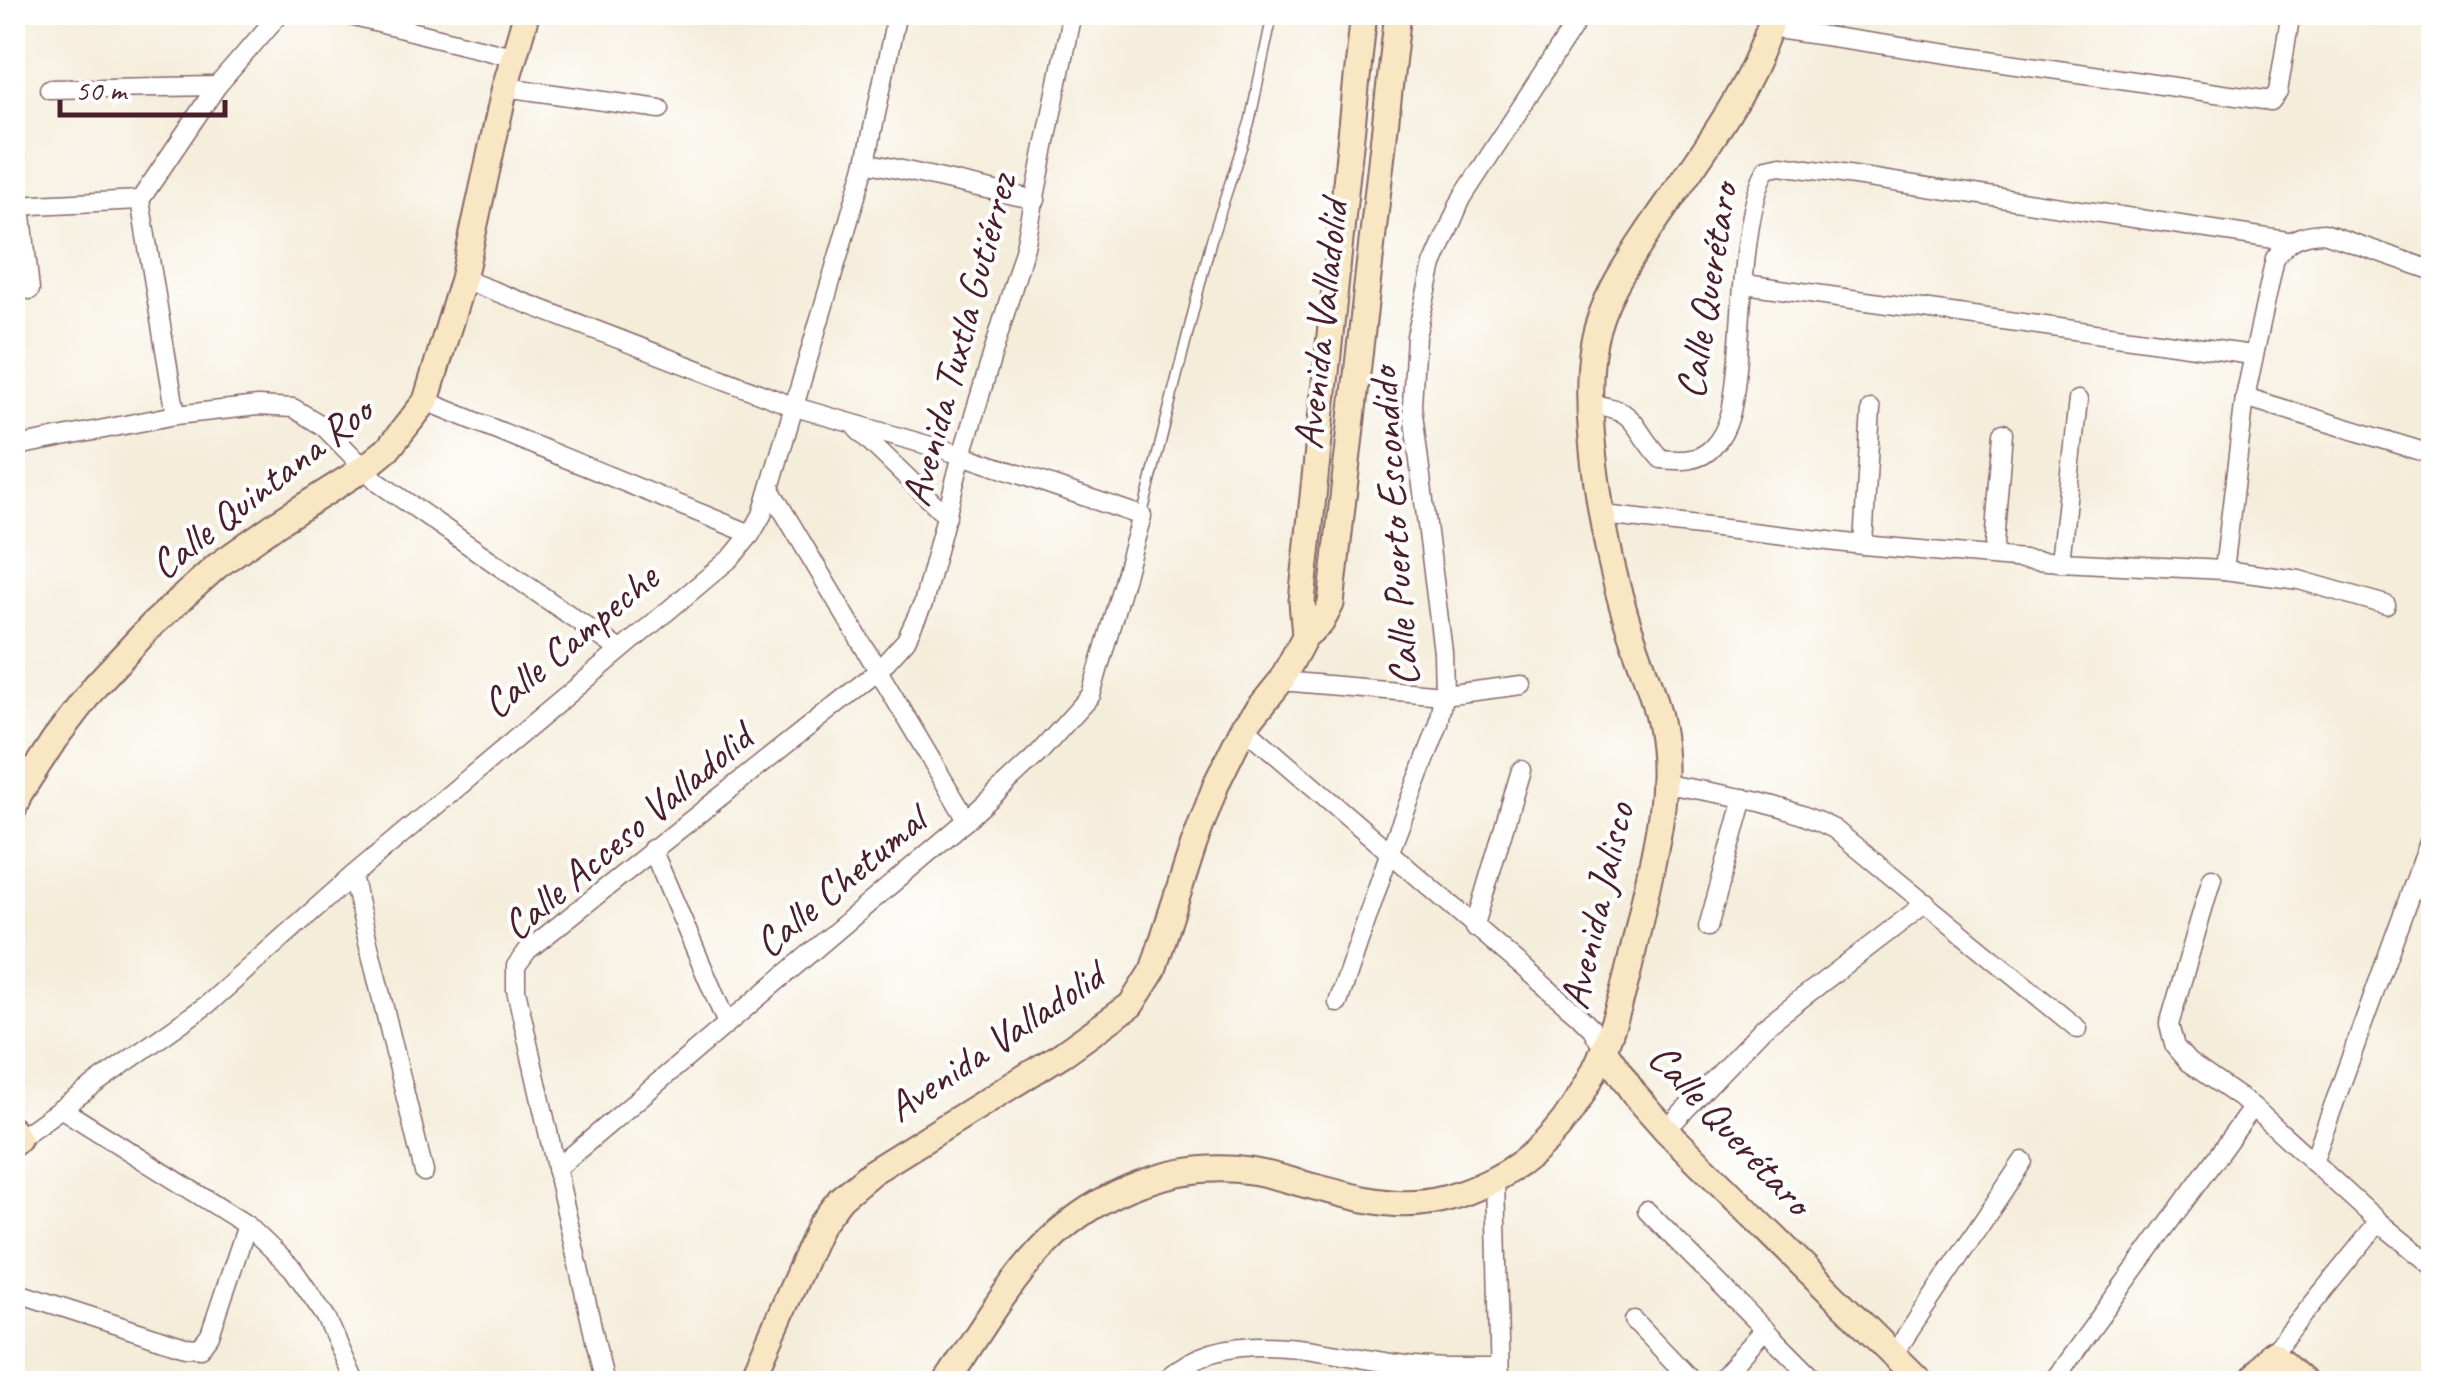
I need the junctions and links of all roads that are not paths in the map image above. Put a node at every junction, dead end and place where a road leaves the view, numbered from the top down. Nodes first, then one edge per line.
1 (281, 12) edge
2 (334, 12) edge
3 (527, 12) edge
4 (897, 12) edge
5 (1072, 12) edge
6 (1273, 12) edge
7 (1364, 12) edge
8 (1398, 12) edge
9 (1583, 12) edge
10 (2291, 12) edge
11 (1772, 20) edge
12 (516, 57) junction
13 (217, 86) junction
14 (505, 86) junction
15 (49, 90) dead end
16 (660, 110) dead end
17 (866, 162) junction
18 (140, 200) junction
19 (1036, 200) junction
20 (17, 205) edge
21 (2287, 241) junction
22 (2434, 271) edge
23 (463, 280) junction
24 (1746, 284) junction
25 (30, 290) dead end
26 (2252, 355) junction
27 (2245, 397) junction
28 (2078, 400) dead end
29 (426, 401) junction
30 (1588, 404) junction
31 (795, 407) junction
32 (1870, 409) dead end
33 (176, 416) junction
34 (853, 425) junction
35 (2003, 433) dead end
36 (12, 447) edge
37 (2434, 455) edge
38 (962, 456) junction
39 (366, 466) junction
40 (770, 489) junction
41 (1604, 515) junction
42 (948, 516) junction
43 (1142, 516) junction
44 (752, 534) junction
45 (1863, 545) junction
46 (1993, 556) junction
47 (2060, 562) junction
48 (2224, 570) junction
49 (2386, 604) dead end
50 (1305, 636) junction
51 (620, 650) junction
52 (878, 671) junction
53 (1281, 681) junction
54 (1522, 685) dead end
55 (1444, 695) junction
56 (1244, 727) junction
57 (1521, 770) dead end
58 (1664, 784) junction
59 (14, 798) edge
60 (1744, 798) junction
61 (967, 820) junction
62 (2434, 828) edge
63 (652, 849) junction
64 (1390, 851) junction
65 (352, 876) junction
66 (2212, 878) dead end
67 (1926, 903) junction
68 (1708, 927) dead end
69 (1474, 928) junction
70 (1338, 1003) dead end
71 (727, 1024) junction
72 (2078, 1030) dead end
73 (1604, 1050) junction
74 (2253, 1107) junction
75 (62, 1109) junction
76 (1666, 1130) junction
77 (14, 1137) edge
78 (2023, 1161) dead end
79 (2312, 1162) junction
80 (556, 1169) junction
81 (424, 1172) dead end
82 (1495, 1179) junction
83 (1646, 1212) dead end
84 (2378, 1222) junction
85 (247, 1225) junction
86 (2434, 1268) edge
87 (12, 1291) edge
88 (1634, 1320) dead end
89 (1765, 1330) junction
90 (1894, 1354) junction
91 (2272, 1354) junction
92 (1500, 1376) edge
93 (356, 1384) edge
94 (605, 1384) edge
95 (750, 1384) edge
96 (944, 1384) edge
97 (1161, 1384) edge
98 (1695, 1384) edge
99 (1716, 1384) edge
100 (1819, 1384) edge
101 (1923, 1384) edge
102 (2052, 1384) edge
103 (2249, 1384) edge
104 (2306, 1384) edge

1 - 13 street
2 - 12 street
3 - 12 street, Calle Quintana Roo
4 - 17 street, Calle Campeche
5 - 19 street, Avenida Tuxtla Gutiérrez
6 - 43 lane
7 - 50 street, Avenida Valladolid
8 - 50 street, Avenida Valladolid
9 - 55 street, Calle Puerto Escondido
10 - 11 street
11 - 30 street, Avenida Jalisco
12 - 14 street, Calle Quintana Roo
13 - 15 street
13 - 18 street
14 - 16 street
14 - 23 street, Calle Quintana Roo
17 - 19 street
17 - 31 street, Calle Campeche
18 - 20 street
18 - 33 street
19 - 38 street, Avenida Tuxtla Gutiérrez
20 - 25 street
21 - 22 street
21 - 24 street, Calle Querétaro
21 - 26 street
23 - 29 street, Calle Quintana Roo
23 - 31 street
24 - 26 street
24 - 30 street, Calle Querétaro
26 - 27 street
27 - 37 street
27 - 48 street
28 - 47 street
29 - 39 street, Calle Quintana Roo
29 - 44 street
30 - 41 street, Avenida Jalisco
31 - 34 street
31 - 40 street, Calle Campeche
32 - 45 street
33 - 36 street
33 - 39 street
34 - 38 street
34 - 42 street
35 - 46 street
38 - 42 street, Avenida Tuxtla Gutiérrez
38 - 43 street
39 - 51 street
39 - 59 street, Calle Quintana Roo
40 - 44 street, Calle Campeche
40 - 52 street, Calle Chetumal
41 - 45 street
41 - 58 street, Avenida Jalisco
42 - 52 street, Avenida Tuxtla Gutiérrez
43 - 61 street
44 - 51 street, Calle Campeche
45 - 46 street
46 - 47 street
47 - 48 street
48 - 49 street
50 - 53 street, Avenida Valladolid
51 - 65 street, Calle Campeche
52 - 61 street, Calle Chetumal
52 - 63 street, Calle Acceso Valladolid
53 - 55 street
53 - 56 street, Avenida Valladolid
54 - 55 street
55 - 64 street, Calle Puerto Escondido
56 - 64 street, Calle Querétaro
56 - 95 street, Avenida Valladolid
57 - 69 street
58 - 60 street
58 - 73 street, Avenida Jalisco
60 - 67 street
60 - 68 street
61 - 71 street, Calle Chetumal
62 - 79 street
63 - 71 street
63 - 80 street, Calle Acceso Valladolid
64 - 69 street, Calle Querétaro
64 - 70 street, Calle Puerto Escondido
65 - 75 street, Calle Campeche
65 - 81 street
66 - 74 street
67 - 72 street
67 - 76 street
69 - 73 street, Calle Querétaro
71 - 80 street, Calle Chetumal
73 - 76 street, Calle Querétaro
73 - 82 street, Avenida Jalisco
74 - 79 street
74 - 102 street
75 - 77 street, Calle Campeche
75 - 85 street
76 - 90 street, Calle Querétaro
78 - 90 street
79 - 84 street
80 - 94 street, Calle Acceso Valladolid
82 - 92 street
82 - 96 street, Avenida Jalisco
83 - 89 street
84 - 86 street
84 - 91 street
85 - 87 street
85 - 93 street
88 - 98 street
89 - 99 street
89 - 100 street
90 - 101 street, Calle Querétaro
91 - 103 street
91 - 104 street
92 - 97 street

